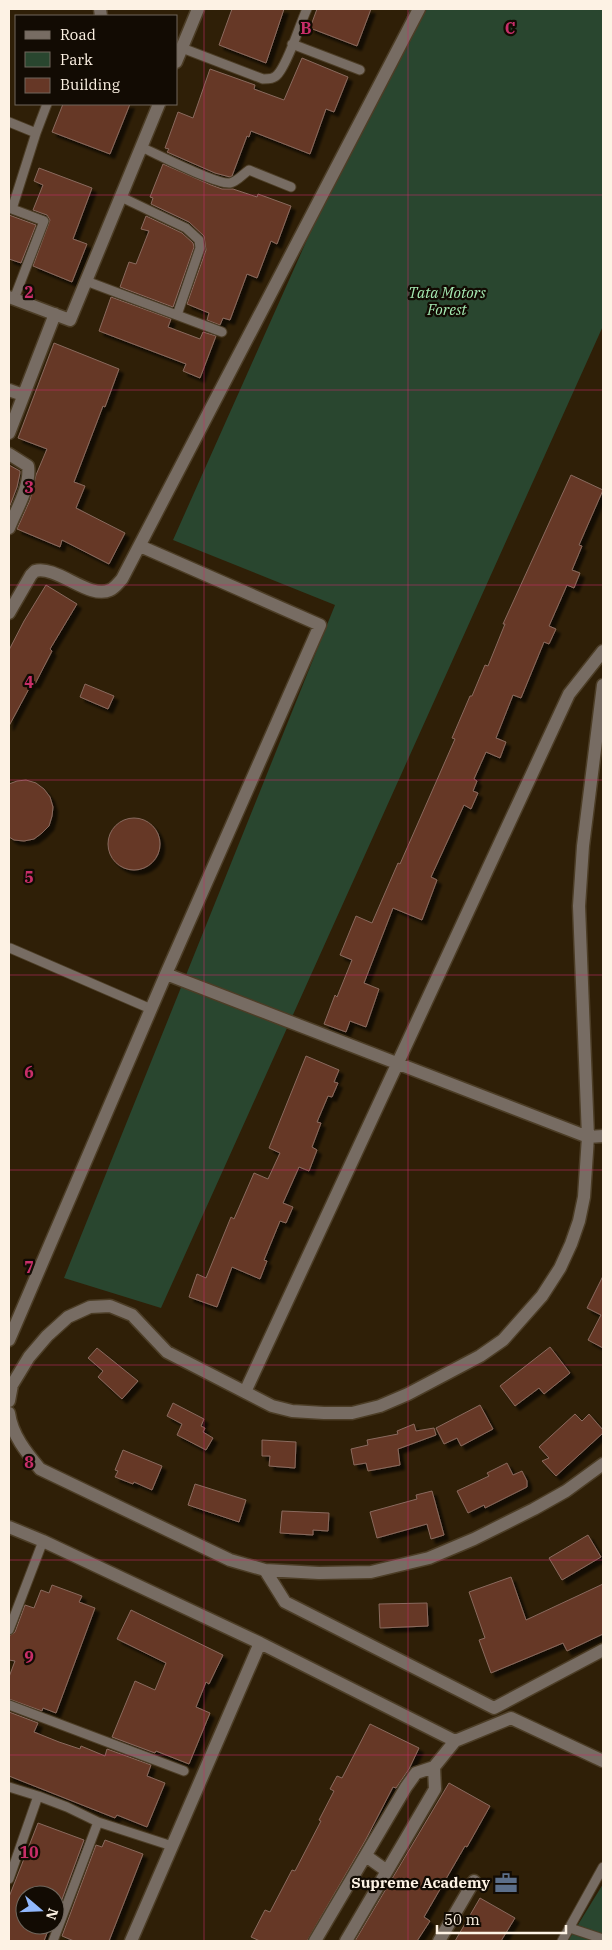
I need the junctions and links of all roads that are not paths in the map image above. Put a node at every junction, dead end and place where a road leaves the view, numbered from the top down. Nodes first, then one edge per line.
1 (198, 9) edge
2 (307, 9) edge
3 (419, 9) edge
4 (292, 44) junction
5 (179, 54) edge
6 (360, 70) dead end
7 (47, 105) edge
8 (159, 105) edge
9 (9, 122) edge
10 (36, 133) junction
11 (142, 147) junction
12 (291, 187) dead end
13 (13, 194) edge
14 (121, 197) junction
15 (86, 281) junction
16 (12, 298) edge
17 (55, 314) junction
18 (177, 315) junction
19 (222, 332) dead end
20 (9, 390) edge
21 (23, 395) junction
22 (9, 433) edge
23 (9, 454) edge
24 (9, 528) edge
25 (140, 546) junction
26 (9, 612) edge
27 (603, 651) edge
28 (603, 685) edge
29 (10, 948) edge
30 (166, 974) junction
31 (151, 1009) junction
32 (397, 1064) junction
33 (603, 1136) edge
34 (588, 1137) junction
35 (9, 1340) edge
36 (245, 1392) junction
37 (9, 1401) edge
38 (9, 1413) edge
39 (603, 1464) edge
40 (9, 1527) edge
41 (43, 1541) junction
42 (265, 1570) junction
43 (9, 1630) edge
44 (260, 1643) junction
45 (603, 1650) edge
46 (9, 1705) edge
47 (455, 1741) junction
48 (603, 1760) edge
49 (434, 1766) junction
50 (184, 1771) dead end
51 (9, 1787) edge
52 (38, 1796) junction
53 (98, 1822) junction
54 (172, 1846) junction
55 (366, 1856) junction
56 (603, 1867) edge
57 (387, 1871) junction
58 (9, 1879) edge
59 (474, 1881) dead end
60 (570, 1928) junction
61 (603, 1939) edge
62 (53, 1941) edge
63 (131, 1941) edge
64 (315, 1941) edge
65 (346, 1941) edge
66 (439, 1941) edge
67 (562, 1941) edge

1 - 5 street
2 - 4 lane
3 - 25 street
4 - 5 lane
4 - 6 lane
7 - 10 lane
8 - 11 street
9 - 10 lane
10 - 13 lane
11 - 12 lane
11 - 14 street
13 - 16 lane
14 - 15 street
14 - 18 lane
15 - 17 street
15 - 18 lane
16 - 17 street
17 - 21 street
18 - 19 lane
20 - 21 street
21 - 22 street
23 - 24 street
25 - 26 street
25 - 30 street
27 - 32 street
28 - 34 street
29 - 31 lane
30 - 31 street
30 - 32 street
31 - 35 street
32 - 34 street
32 - 36 street
33 - 34 street
34 - 36 street
36 - 37 street
38 - 42 street
39 - 42 street
40 - 41 street
41 - 43 lane
41 - 44 street
42 - 45 street
44 - 47 street
44 - 54 street
46 - 50 lane
47 - 48 street
47 - 49 street
49 - 55 street
49 - 57 street
51 - 52 lane
52 - 53 lane
52 - 58 lane
53 - 54 lane
53 - 62 lane
54 - 63 street
55 - 57 street
55 - 64 street
56 - 60 lane
57 - 65 street
59 - 66 street
60 - 61 lane
60 - 67 lane

